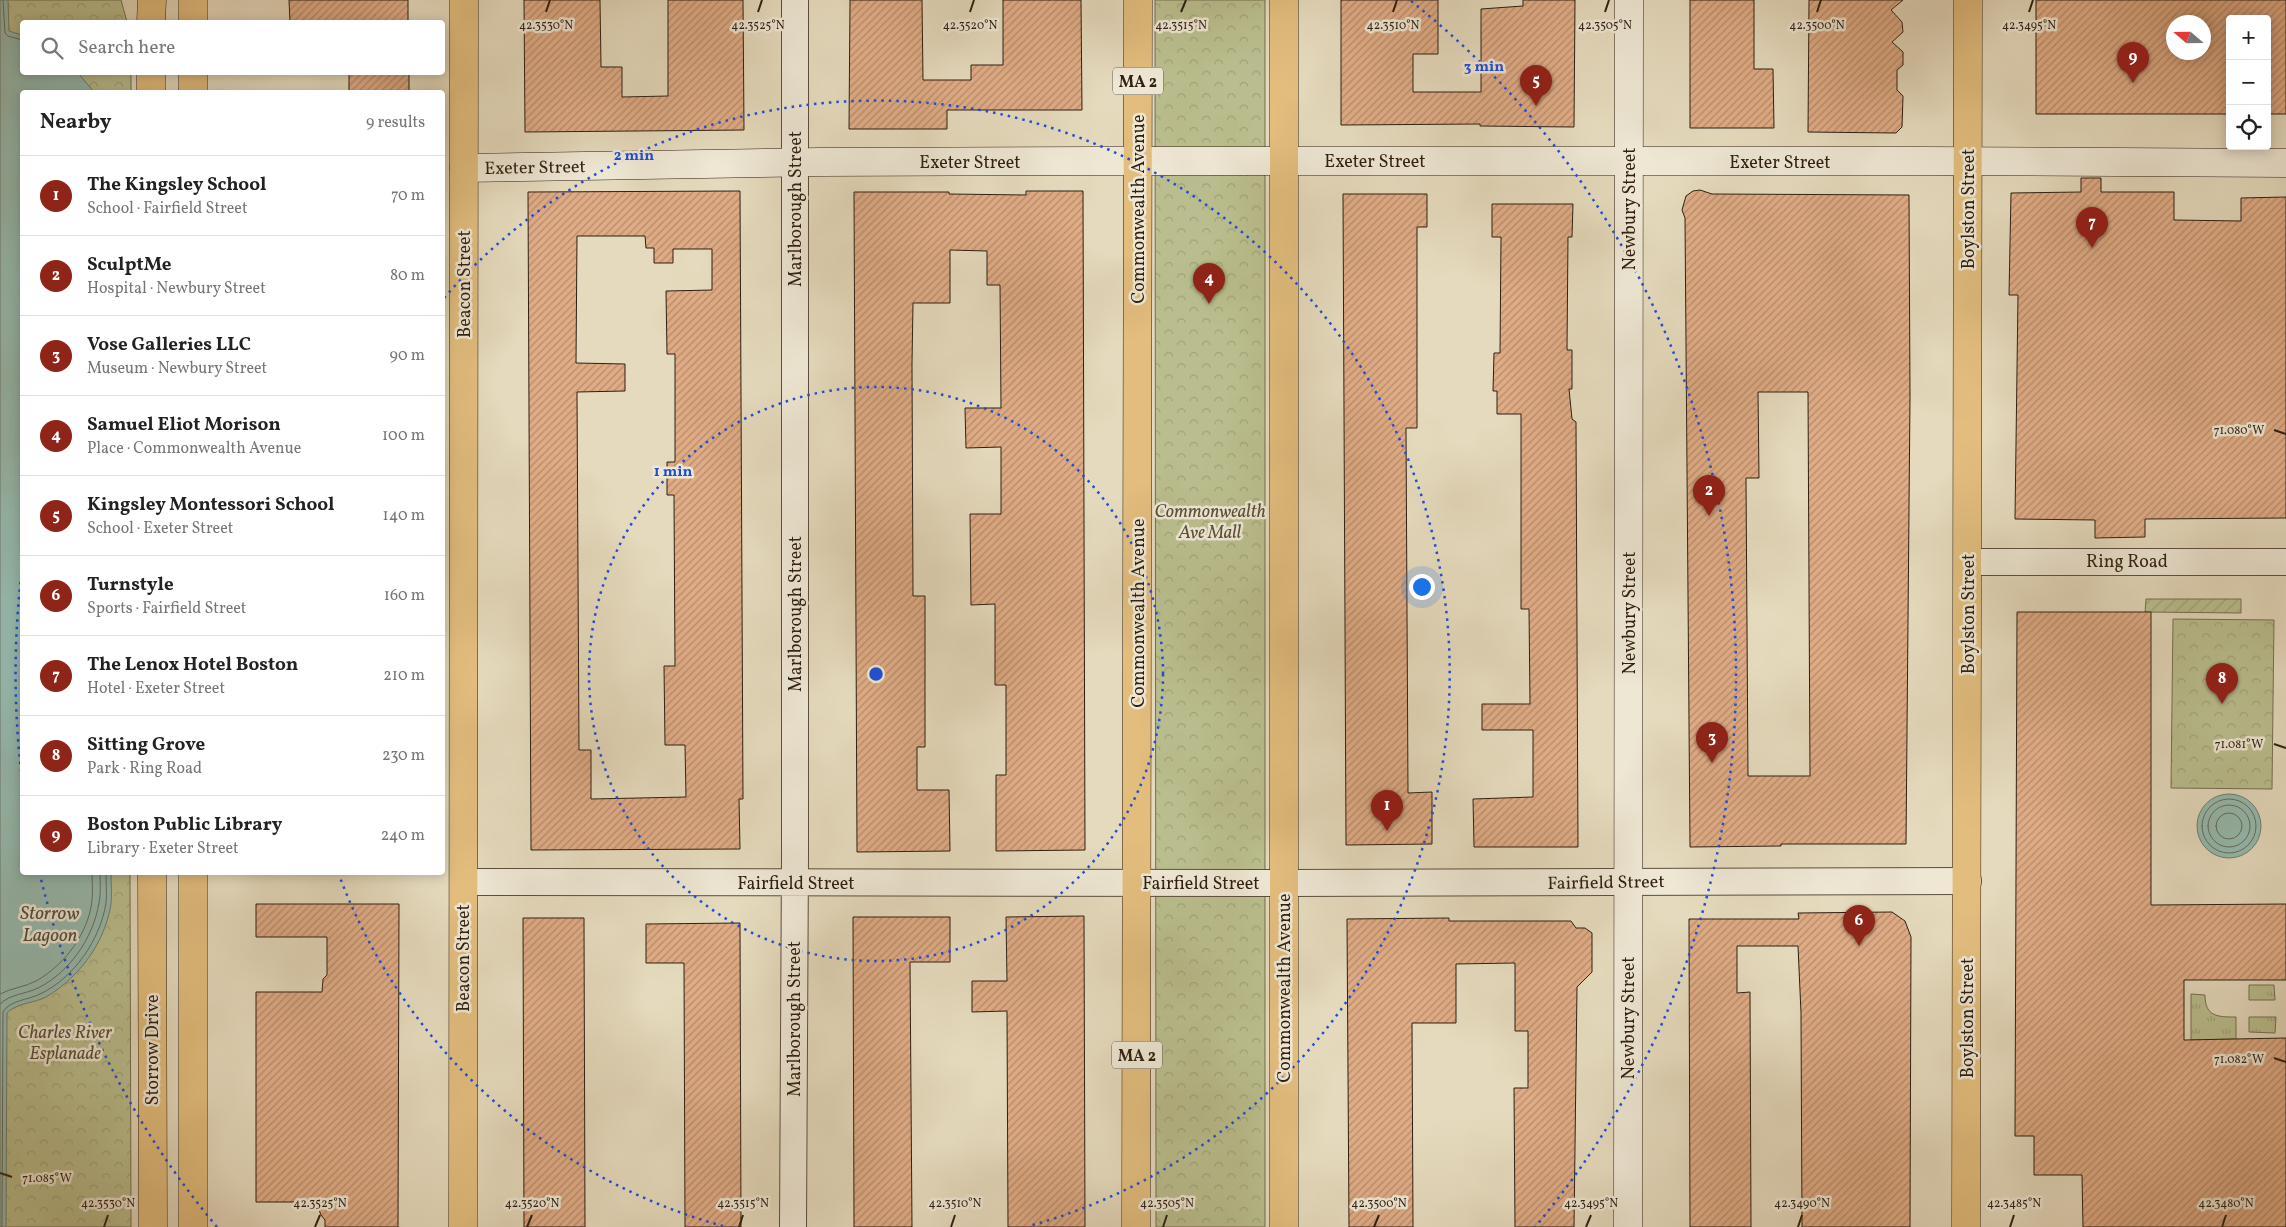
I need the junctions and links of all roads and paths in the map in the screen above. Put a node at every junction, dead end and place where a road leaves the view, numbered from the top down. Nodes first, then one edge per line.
1 (152, 0) edge
2 (193, 0) edge
3 (464, 0) edge
4 (795, 0) edge
5 (1138, 0) edge
6 (1284, 0) edge
7 (1629, 0) edge
8 (1968, 0) edge
9 (152, 20) edge
10 (193, 20) edge
11 (151, 75) edge
12 (193, 75) edge
13 (151, 90) edge
14 (193, 90) edge
15 (1284, 161) junction
16 (1968, 161) junction
17 (1138, 162) junction
18 (1630, 162) junction
19 (795, 163) junction
20 (2286, 163) edge
21 (464, 168) junction
22 (1968, 562) junction
23 (2286, 562) edge
24 (152, 875) edge
25 (193, 875) edge
26 (1968, 880) junction
27 (463, 882) junction
28 (795, 882) junction
29 (1138, 882) junction
30 (1629, 882) junction
31 (1284, 884) junction
32 (153, 1227) edge
33 (193, 1227) edge
34 (463, 1227) edge
35 (793, 1227) edge
36 (1136, 1227) edge
37 (1284, 1227) edge
38 (1628, 1227) edge
39 (1966, 1227) edge

1 - 9 main road
2 - 10 main road
3 - 21 main road, Beacon Street
4 - 19 street, Marlborough Street
5 - 17 main road, Commonwealth Avenue / MA 2
6 - 15 main road, Commonwealth Avenue
7 - 18 main road, Newbury Street
8 - 16 main road, Boylston Street
11 - 13 main road
12 - 14 main road
15 - 17 main road, Exeter Street
15 - 18 main road, Exeter Street
15 - 31 main road, Commonwealth Avenue
16 - 18 main road, Exeter Street
16 - 20 main road, Exeter Street
16 - 22 main road, Boylston Street
17 - 19 main road, Exeter Street
17 - 29 main road, Commonwealth Avenue / MA 2
18 - 30 main road, Newbury Street
19 - 21 main road, Exeter Street
19 - 28 street, Marlborough Street
21 - 27 main road, Beacon Street
22 - 23 street, Ring Road
22 - 26 main road, Boylston Street
24 - 32 main road, Storrow Drive
25 - 33 main road
26 - 30 street, Fairfield Street
26 - 39 main road, Boylston Street
27 - 28 street, Fairfield Street
27 - 34 main road, Beacon Street
28 - 29 street, Fairfield Street
28 - 35 street, Marlborough Street
29 - 31 street, Fairfield Street
29 - 36 main road, Commonwealth Avenue / MA 2
30 - 31 street, Fairfield Street
30 - 38 main road, Newbury Street
31 - 37 main road, Commonwealth Avenue

